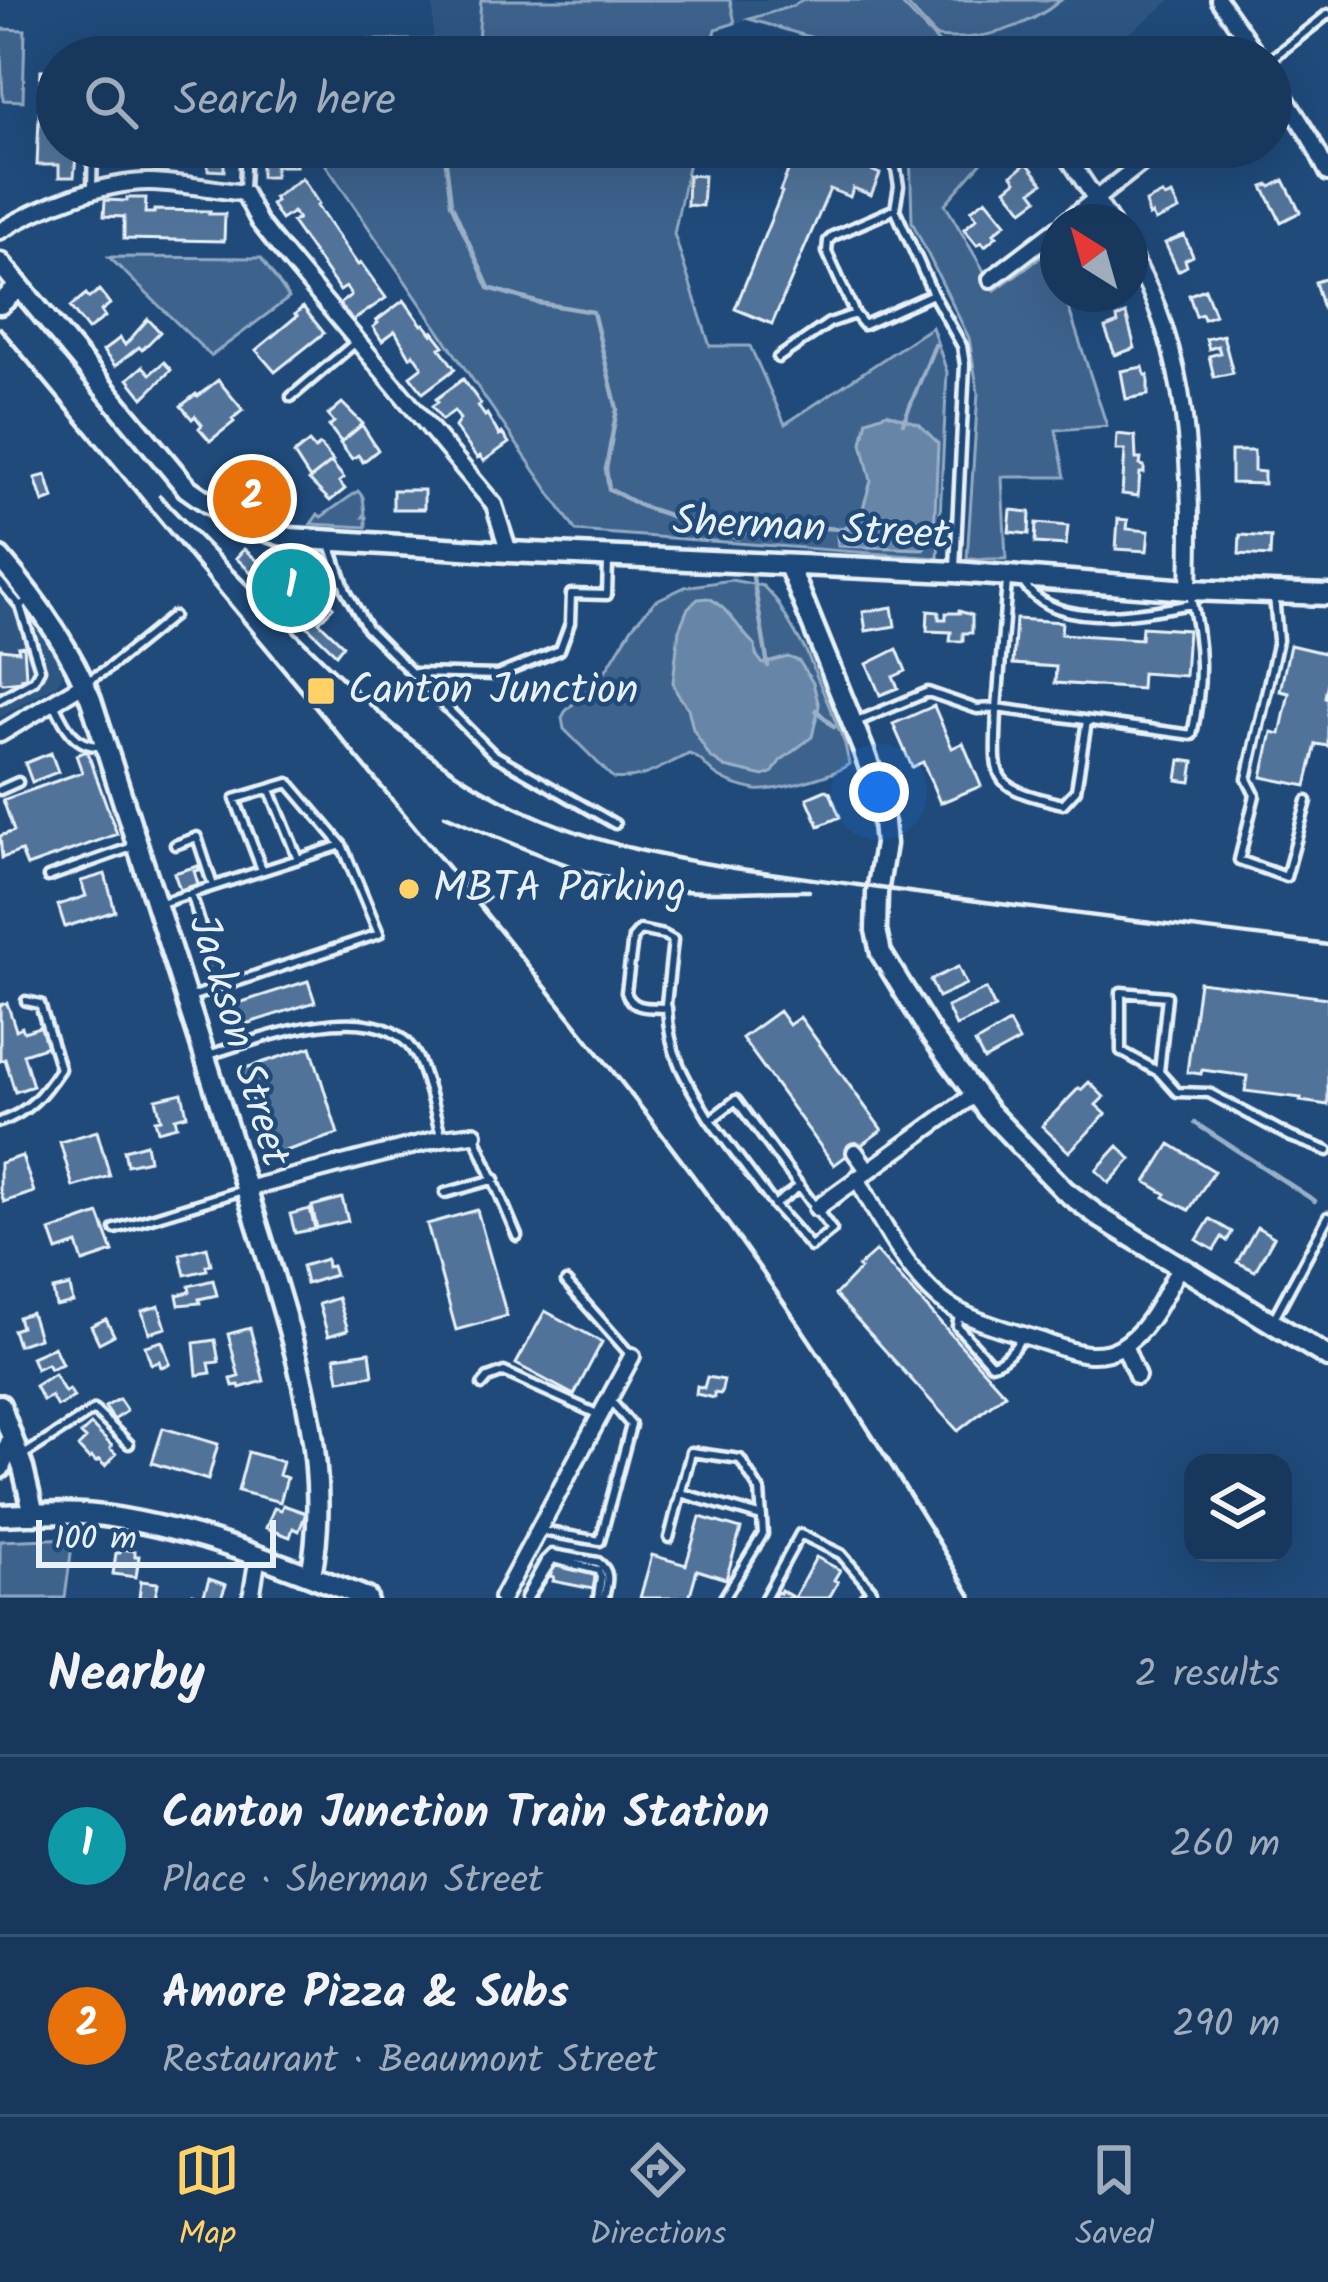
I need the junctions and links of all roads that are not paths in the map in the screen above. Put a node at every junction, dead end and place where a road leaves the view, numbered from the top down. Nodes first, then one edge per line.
1 (1219, 0) edge
2 (1328, 14) edge
3 (1244, 36) edge
4 (1292, 42) edge
5 (1292, 111) edge
6 (93, 168) edge
7 (245, 168) edge
8 (895, 168) edge
9 (1075, 168) edge
10 (1136, 168) edge
11 (1328, 173) edge
12 (92, 191) junction
13 (244, 193) junction
14 (1097, 200) junction
15 (1091, 204) edge
16 (1100, 204) edge
17 (895, 209) junction
18 (0, 231) edge
19 (1040, 242) edge
20 (0, 263) edge
21 (991, 279) dead end
22 (19, 287) junction
23 (1148, 287) edge
24 (933, 294) junction
25 (0, 304) edge
26 (855, 314) junction
27 (357, 341) junction
28 (778, 358) dead end
29 (291, 397) dead end
30 (329, 540) junction
31 (509, 552) junction
32 (608, 555) junction
33 (0, 558) edge
34 (789, 566) junction
35 (955, 572) junction
36 (1014, 577) junction
37 (0, 582) edge
38 (1274, 592) junction
39 (1328, 595) edge
40 (1191, 597) junction
41 (26, 602) junction
42 (173, 616) dead end
43 (412, 673) junction
44 (85, 683) junction
45 (0, 699) edge
46 (53, 702) junction
47 (997, 708) junction
48 (1087, 721) junction
49 (852, 724) junction
50 (0, 734) edge
51 (106, 745) junction
52 (18, 782) dead end
53 (270, 788) junction
54 (0, 790) edge
55 (1307, 800) dead end
56 (615, 824) dead end
57 (139, 845) junction
58 (176, 845) dead end
59 (342, 845) junction
60 (298, 859) junction
61 (262, 870) junction
62 (48, 877) dead end
63 (213, 886) junction
64 (191, 893) junction
65 (158, 904) junction
66 (219, 987) junction
67 (187, 998) junction
68 (26, 1001) dead end
69 (667, 1008) junction
70 (205, 1056) junction
71 (1159, 1072) junction
72 (975, 1094) junction
73 (710, 1120) junction
74 (0, 1122) edge
75 (474, 1135) joint
76 (442, 1138) junction
77 (1328, 1151) edge
78 (856, 1152) dead end
79 (863, 1174) junction
80 (495, 1180) junction
81 (800, 1186) junction
82 (247, 1189) junction
83 (445, 1193) dead end
84 (774, 1205) junction
85 (817, 1208) junction
86 (1328, 1217) edge
87 (115, 1229) dead end
88 (517, 1236) dead end
89 (1180, 1266) junction
90 (566, 1282) dead end
91 (960, 1312) junction
92 (1272, 1321) junction
93 (1021, 1335) junction
94 (1124, 1345) junction
95 (632, 1356) joint
96 (1328, 1357) edge
97 (1137, 1376) dead end
98 (482, 1385) dead end
99 (608, 1399) junction
100 (0, 1405) edge
101 (599, 1415) junction
102 (129, 1444) dead end
103 (15, 1448) junction
104 (0, 1468) edge
105 (681, 1492) junction
106 (34, 1514) junction
107 (0, 1515) edge
108 (762, 1517) junction
109 (538, 1530) junction
110 (669, 1538) dead end
111 (258, 1556) junction
112 (311, 1575) junction
113 (251, 1598) edge
114 (367, 1598) edge
115 (502, 1598) edge
116 (527, 1598) edge
117 (601, 1598) edge
118 (724, 1598) edge
119 (765, 1598) edge
120 (863, 1598) edge

1 - 3 street
2 - 4 lane
5 - 11 street
6 - 12 lane
7 - 13 lane
8 - 17 lane
9 - 14 street
10 - 14 street
12 - 13 street
12 - 18 street
13 - 27 street
14 - 15 street
14 - 16 street
17 - 24 lane
17 - 26 lane
19 - 21 street
20 - 22 street, Sherman Street
22 - 25 street
22 - 30 street, Sherman Street
23 - 40 street
24 - 26 lane
24 - 35 lane
26 - 28 lane
27 - 29 lane
27 - 31 street
30 - 31 street, Sherman Street
30 - 43 lane
31 - 32 street, Sherman Street
32 - 34 street, Sherman Street
32 - 43 lane
33 - 41 street, Jackson Street
34 - 35 street, Sherman Street
34 - 49 street
35 - 36 street, Sherman Street
36 - 40 street, Sherman Street
36 - 40 lane
36 - 47 lane
37 - 41 lane
38 - 39 street, Sherman Street
38 - 40 street, Sherman Street
38 - 55 lane
40 - 48 lane
41 - 44 street, Jackson Street
41 - 45 lane
42 - 44 lane
43 - 56 lane
44 - 46 street
44 - 51 street, Jackson Street
46 - 50 street
46 - 51 lane
47 - 48 lane
47 - 48 lane
47 - 49 lane
49 - 72 street
51 - 57 street, Jackson Street
52 - 54 lane
53 - 59 lane
53 - 60 lane
53 - 61 lane
57 - 62 lane
57 - 65 street, Jackson Street
58 - 63 lane
59 - 60 lane
59 - 66 lane
60 - 61 lane
61 - 63 lane
63 - 64 lane
64 - 65 lane
64 - 66 lane
65 - 67 street, Jackson Street
66 - 67 lane
67 - 70 street, Jackson Street
68 - 74 lane
69 - 69 lane
69 - 73 lane
70 - 76 lane
70 - 82 street, Jackson Street
71 - 71 lane
71 - 77 lane
72 - 79 street
72 - 89 street
73 - 81 lane
73 - 84 lane
75 - 76 street
75 - 80 lane
76 - 82 street
78 - 79 street
79 - 85 street
79 - 91 street
80 - 83 lane
80 - 88 lane
81 - 84 lane
81 - 85 lane
82 - 87 lane
82 - 112 street, Jackson Street
84 - 85 lane
86 - 92 lane
89 - 92 street
89 - 94 street
90 - 95 lane
91 - 93 street
91 - 93 lane
92 - 96 street
93 - 94 street
94 - 97 street
95 - 99 street
98 - 101 lane
99 - 101 street
99 - 109 lane
100 - 103 street
101 - 109 street
102 - 103 lane
103 - 104 street
103 - 106 street
105 - 108 lane
105 - 108 lane
105 - 110 lane
106 - 107 street
106 - 111 street
108 - 118 lane
109 - 115 street
111 - 112 street
111 - 113 street
112 - 114 street
116 - 117 lane
119 - 120 lane

